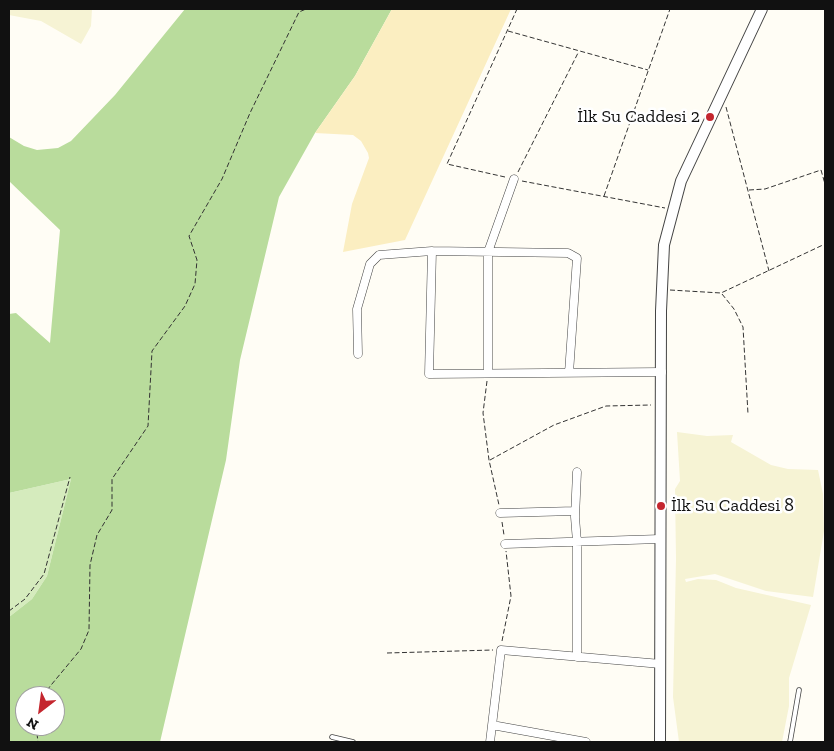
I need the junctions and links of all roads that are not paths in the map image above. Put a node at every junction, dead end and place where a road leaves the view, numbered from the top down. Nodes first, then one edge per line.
1 (762, 9) edge
2 (514, 179) road end
3 (432, 251) junction
4 (488, 252) junction
5 (358, 354) dead end
6 (662, 372) junction
7 (488, 373) junction
8 (569, 373) junction
9 (577, 472) dead end
10 (575, 511) junction
11 (500, 513) road end
12 (660, 539) junction
13 (577, 542) junction
14 (505, 544) road end
15 (578, 657) junction
16 (662, 664) junction
17 (798, 690) dead end
18 (492, 725) junction
19 (332, 737) dead end
20 (353, 742) edge
21 (490, 742) edge
22 (586, 742) edge
23 (660, 742) edge
24 (790, 742) edge

1 - 6 street
2 - 4 street
3 - 4 street
3 - 5 street
3 - 7 street
4 - 7 street
4 - 8 street
6 - 8 street
6 - 12 street
7 - 8 street
9 - 10 street
10 - 11 street
10 - 13 street
12 - 13 street
12 - 16 street
13 - 14 street
13 - 15 street
15 - 16 street
15 - 18 street
16 - 23 street
17 - 24 lane
18 - 21 street
18 - 22 street
19 - 20 lane

